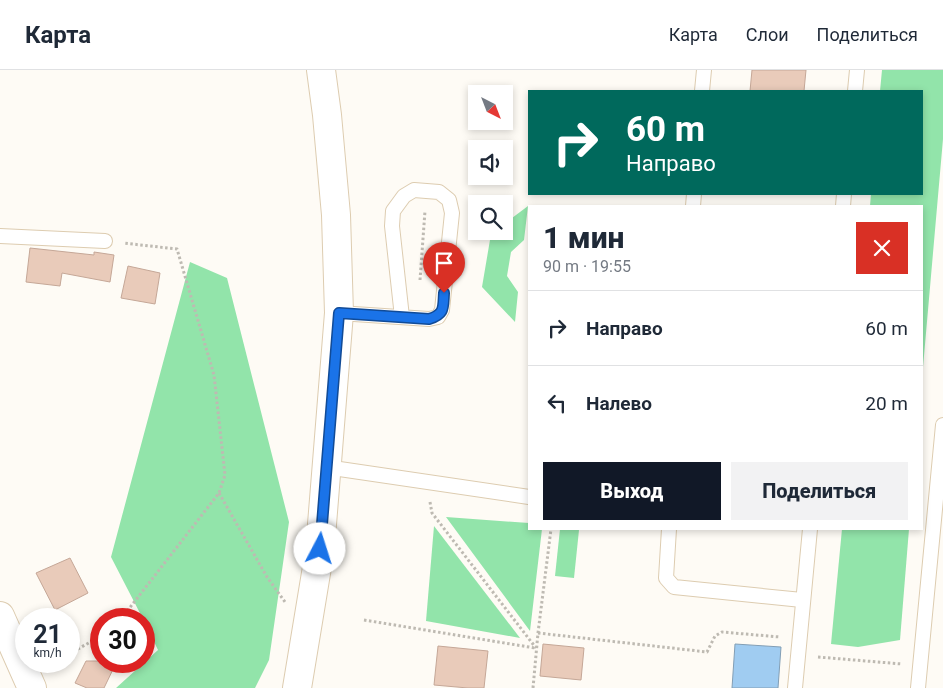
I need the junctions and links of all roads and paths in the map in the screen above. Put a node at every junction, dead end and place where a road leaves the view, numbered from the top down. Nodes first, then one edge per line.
1 (321, 70) edge
2 (704, 70) edge
3 (857, 70) edge
4 (702, 90) edge
5 (855, 90) edge
6 (425, 203) dead end
7 (0, 236) edge
8 (105, 241) joint
9 (420, 289) dead end
10 (339, 313) junction
11 (402, 317) junction
12 (943, 425) edge
13 (326, 467) junction
14 (426, 482) junction
15 (219, 493) junction
16 (528, 497) edge
17 (551, 530) edge
18 (669, 530) edge
19 (810, 530) edge
20 (267, 577) dead end
21 (802, 600) junction
22 (130, 608) edge
23 (0, 616) edge
24 (364, 620) dead end
25 (538, 633) junction
26 (799, 638) junction
27 (536, 648) junction
28 (830, 657) dead end
29 (920, 666) junction
30 (32, 688) edge
31 (297, 688) edge
32 (533, 688) edge
33 (795, 688) edge
34 (918, 688) edge

1 - 10 street
2 - 4 lane
3 - 5 lane
6 - 9 path
7 - 8 lane
8 - 15 path
10 - 11 lane
10 - 13 street
11 - 11 lane
12 - 29 lane
13 - 14 lane
13 - 31 street
14 - 16 lane
14 - 27 path
15 - 20 path
15 - 22 path
17 - 25 path
18 - 21 lane
19 - 21 lane
21 - 26 lane
23 - 30 street
24 - 27 path
25 - 26 path
25 - 27 path
26 - 33 lane
27 - 32 path
28 - 29 path
29 - 34 lane

